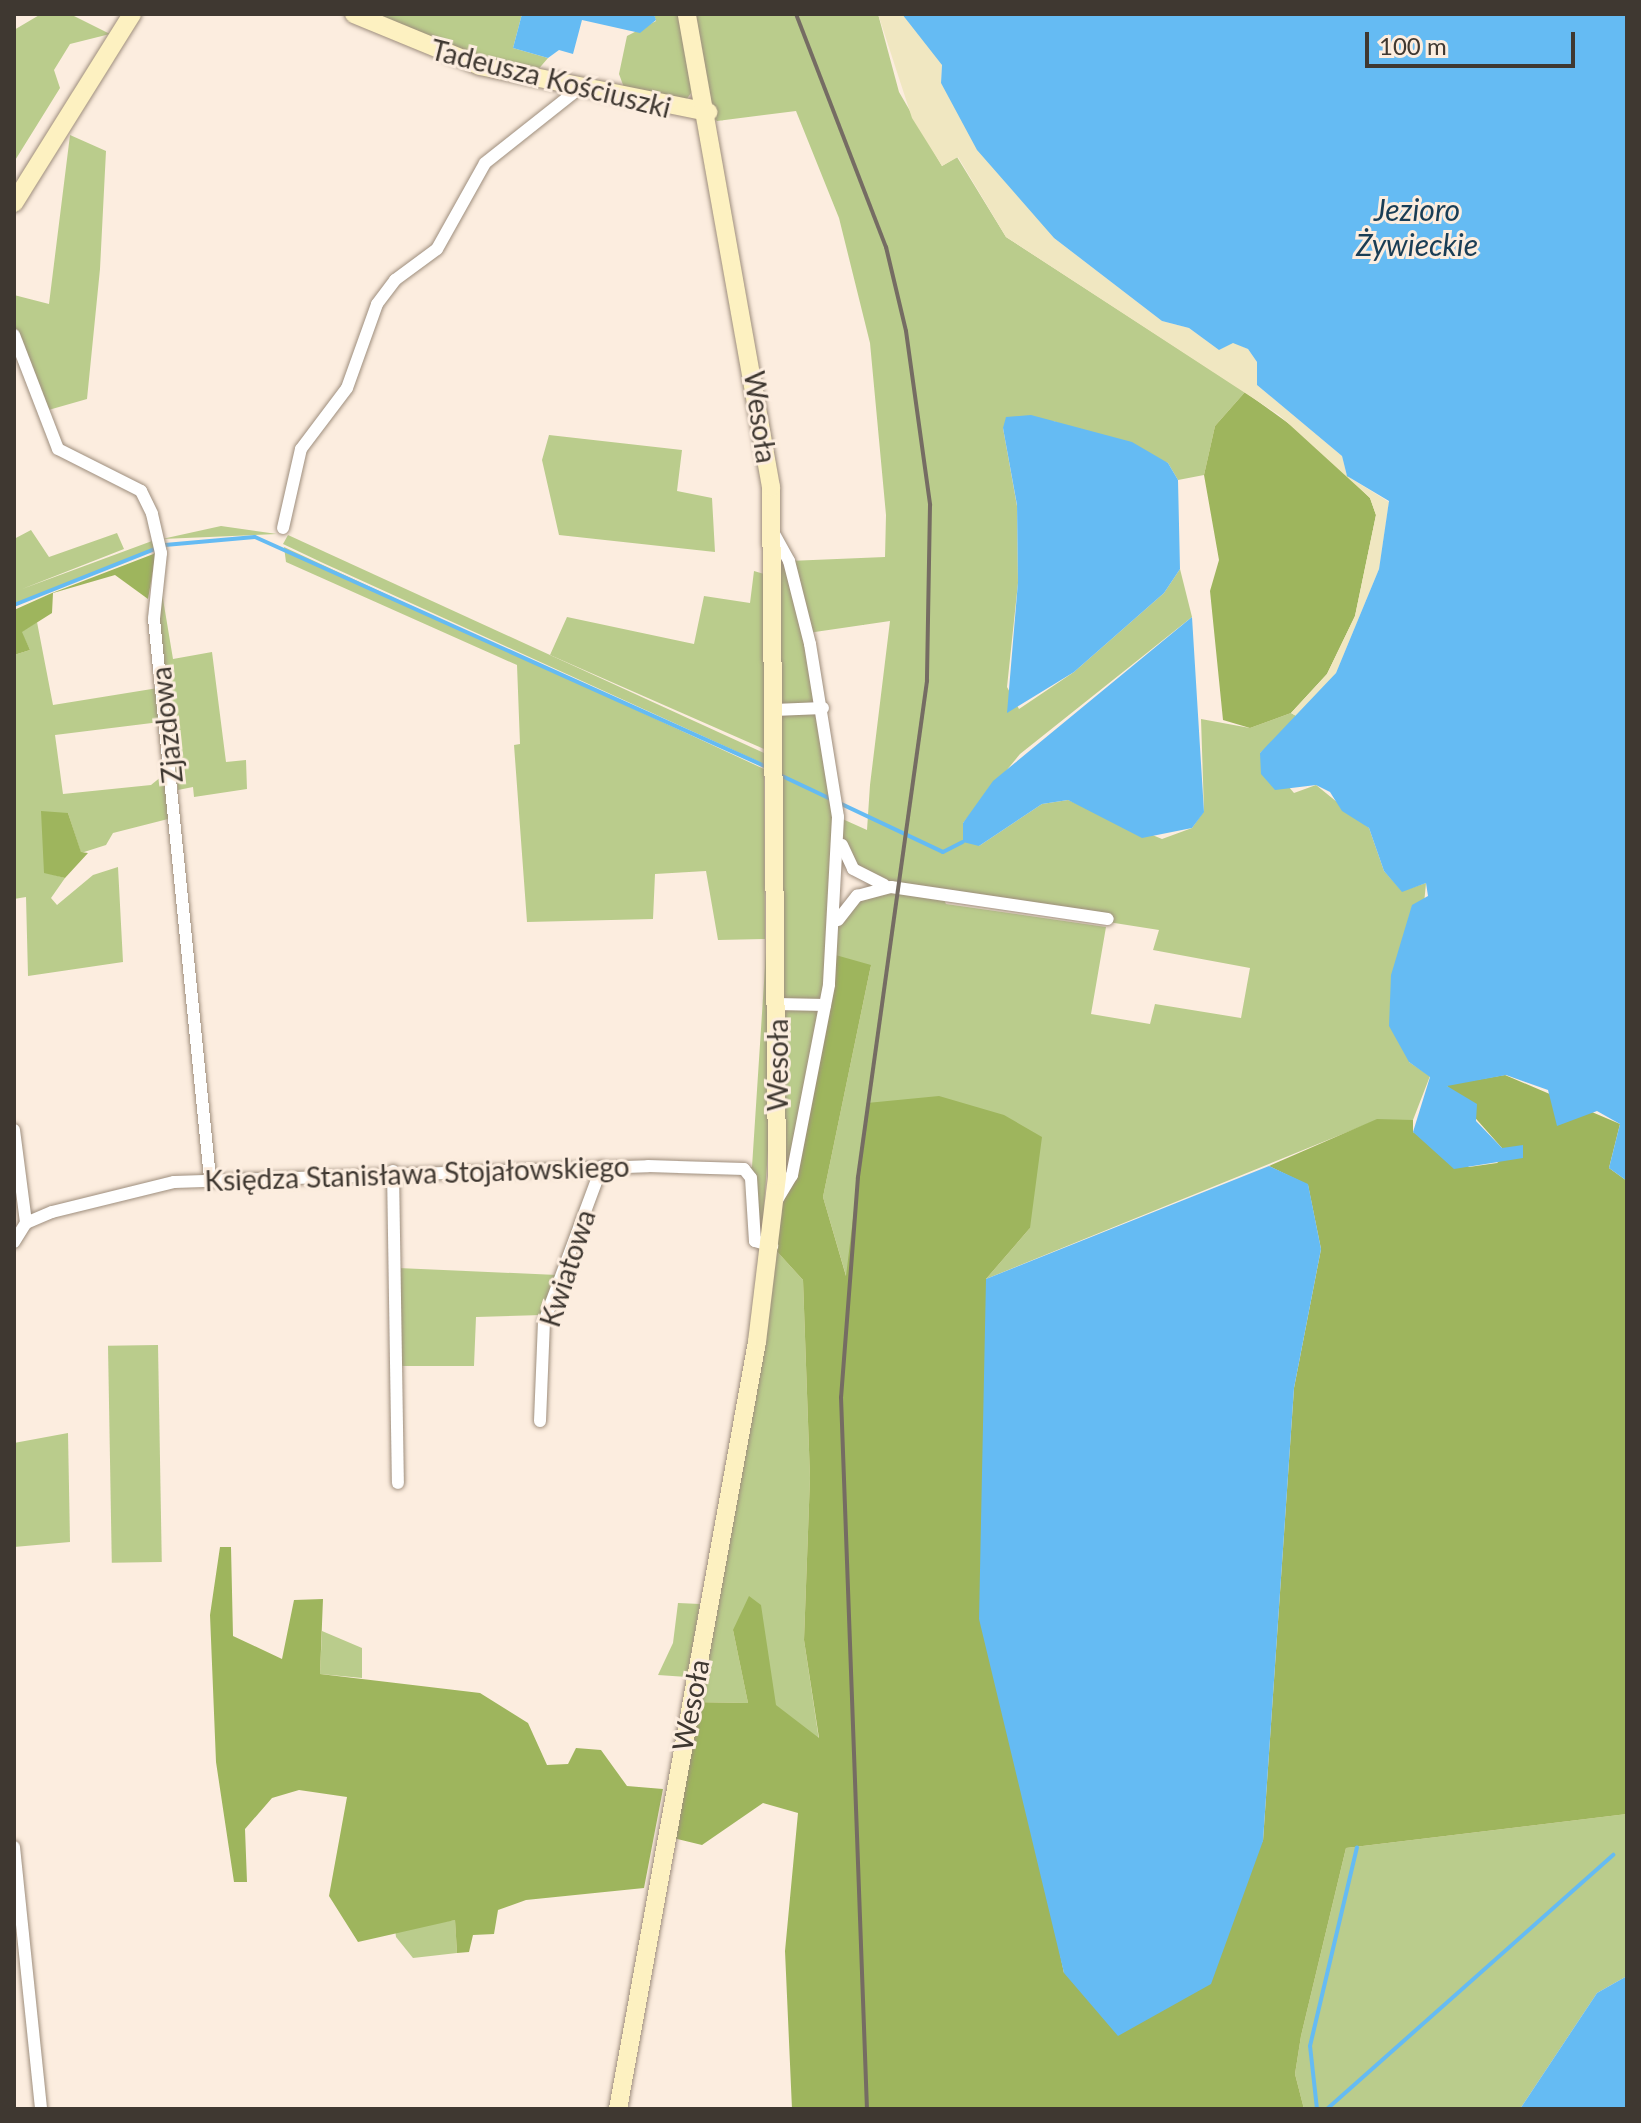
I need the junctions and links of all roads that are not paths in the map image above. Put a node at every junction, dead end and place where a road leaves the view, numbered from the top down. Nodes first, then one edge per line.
1 (132, 14) edge
2 (354, 14) edge
3 (687, 14) edge
4 (577, 90) junction
5 (708, 112) junction
6 (14, 203) edge
7 (14, 335) edge
8 (283, 528) dead end
9 (773, 532) junction
10 (823, 708) junction
11 (774, 710) junction
12 (838, 833) junction
13 (891, 887) junction
14 (1108, 919) dead end
15 (835, 927) junction
16 (777, 1004) junction
17 (825, 1005) junction
18 (14, 1130) edge
19 (602, 1166) junction
20 (393, 1171) junction
21 (210, 1178) junction
22 (776, 1202) junction
23 (26, 1223) junction
24 (14, 1242) edge
25 (772, 1246) junction
26 (540, 1421) dead end
27 (398, 1483) dead end
28 (14, 1847) edge
29 (41, 2109) edge
30 (618, 2109) edge

1 - 6 main road
2 - 4 main road, Tadeusza Kościuszki
3 - 5 main road, Wesoła
4 - 5 main road, Tadeusza Kościuszki
4 - 8 street
5 - 9 main road, Wesoła
7 - 21 street, Zjazdowa
9 - 10 street
9 - 11 main road, Wesoła
10 - 11 street
10 - 12 street
11 - 16 main road, Wesoła
12 - 13 street
12 - 15 street
13 - 14 street
13 - 15 street
15 - 17 street
16 - 17 street
16 - 22 main road, Wesoła
17 - 22 street
18 - 23 street
19 - 20 street, Księdza Stanisława Stojałowskiego
19 - 25 street, Księdza Stanisława Stojałowskiego
19 - 26 street, Kwiatowa
20 - 21 street, Księdza Stanisława Stojałowskiego
20 - 27 street
21 - 23 street, Księdza Stanisława Stojałowskiego
22 - 25 main road, Wesoła
23 - 24 street
25 - 30 main road, Wesoła
28 - 29 street

